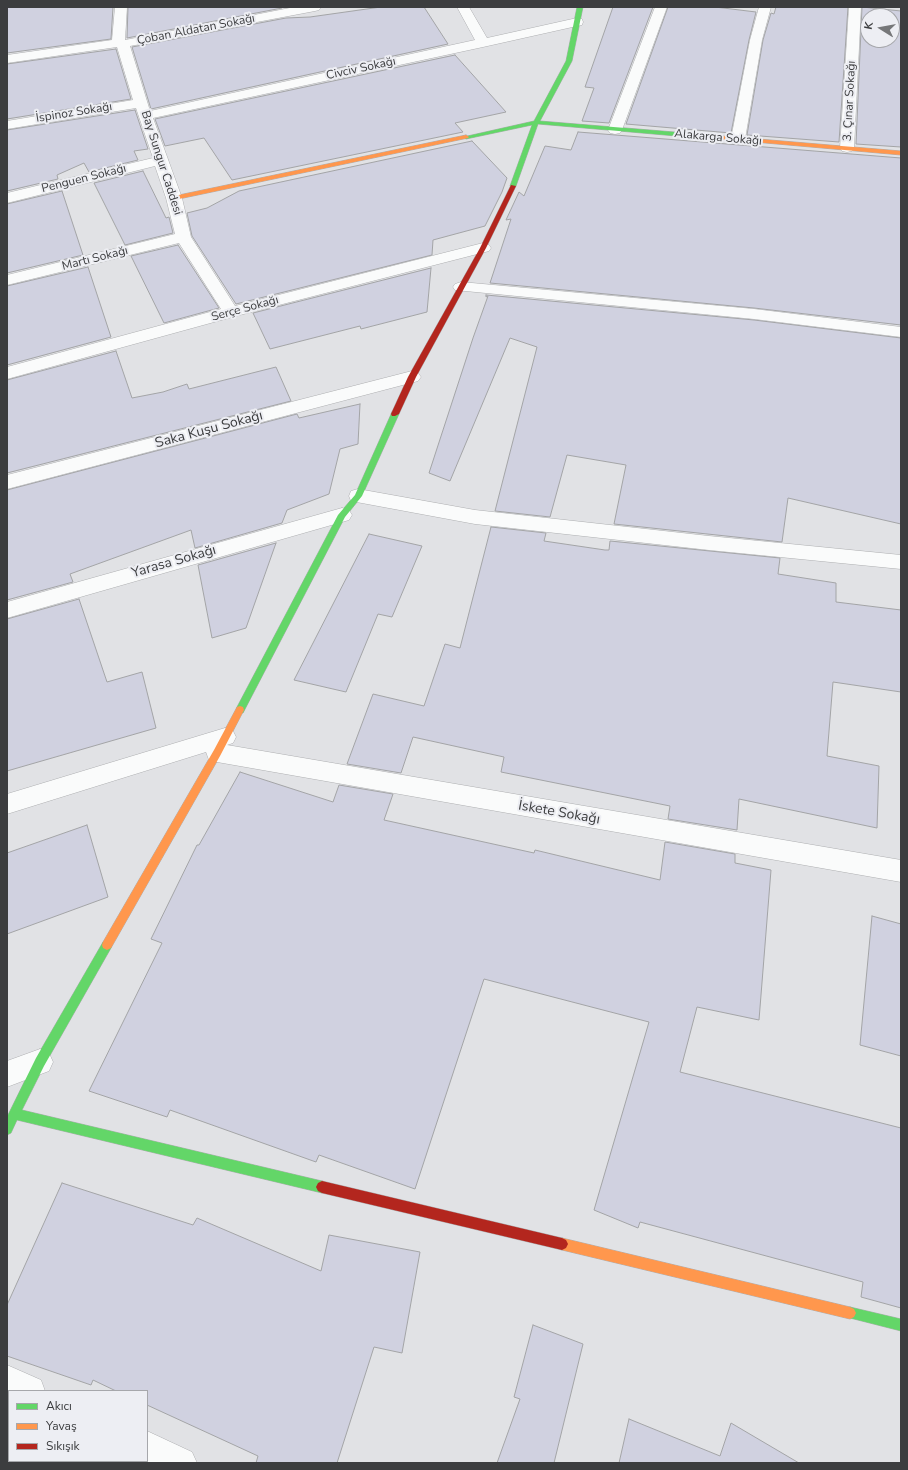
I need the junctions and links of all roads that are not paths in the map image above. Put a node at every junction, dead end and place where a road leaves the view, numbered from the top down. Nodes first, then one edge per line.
1 (122, 7) edge
2 (315, 7) edge
3 (463, 7) edge
4 (580, 7) edge
5 (661, 7) edge
6 (765, 7) edge
7 (855, 7) edge
8 (577, 22) junction
9 (483, 43) junction
10 (121, 44) junction
11 (7, 59) edge
12 (143, 109) junction
13 (536, 122) junction
14 (7, 125) edge
15 (615, 130) junction
16 (738, 139) junction
17 (847, 148) junction
18 (901, 153) edge
19 (161, 160) junction
20 (7, 198) edge
21 (174, 198) junction
22 (183, 237) junction
23 (483, 248) junction
24 (7, 280) edge
25 (461, 288) junction
26 (231, 312) junction
27 (901, 332) edge
28 (7, 372) edge
29 (412, 377) junction
30 (7, 482) edge
31 (358, 496) junction
32 (342, 515) junction
33 (901, 562) edge
34 (7, 610) edge
35 (221, 745) junction
36 (7, 804) edge
37 (901, 871) edge
38 (40, 1062) junction
39 (7, 1074) edge
40 (15, 1114) junction
41 (7, 1129) edge
42 (901, 1325) edge
43 (7, 1380) edge
44 (28, 1390) edge
45 (148, 1447) edge
46 (181, 1463) edge

1 - 10 street, Bay Sungur Caddesi
2 - 10 street, Çoban Aldatan Sokağı
3 - 9 street
4 - 8 street
5 - 15 street
6 - 16 street
7 - 17 street, 3. Çınar Sokağı
8 - 9 street, Civciv Sokağı
8 - 13 street
9 - 12 street, Civciv Sokağı
10 - 11 street, Çoban Aldatan Sokağı
10 - 12 street, Bay Sungur Caddesi
12 - 14 street, İspinoz Sokağı
12 - 19 street, Bay Sungur Caddesi
13 - 15 street, Alakarga Sokağı
13 - 21 street, Alakarga Sokağı
13 - 23 street
15 - 16 street, Alakarga Sokağı
16 - 17 street, Alakarga Sokağı
17 - 18 street, Alakarga Sokağı
19 - 20 street, Penguen Sokağı
19 - 21 street, Bay Sungur Caddesi
21 - 22 street, Bay Sungur Caddesi
22 - 24 street, Martı Sokağı
22 - 26 street, Bay Sungur Caddesi
23 - 25 street
23 - 26 street, Serçe Sokağı
25 - 27 street
25 - 29 street
26 - 28 street, Serçe Sokağı
29 - 30 street, Saka Kuşu Sokağı
29 - 31 street
31 - 32 street
31 - 33 street
32 - 34 street, Yarasa Sokağı
32 - 35 street
35 - 36 street
35 - 37 street, İskete Sokağı
35 - 38 street
38 - 39 street
38 - 40 street
40 - 41 street
40 - 42 street
43 - 44 street
45 - 46 street

